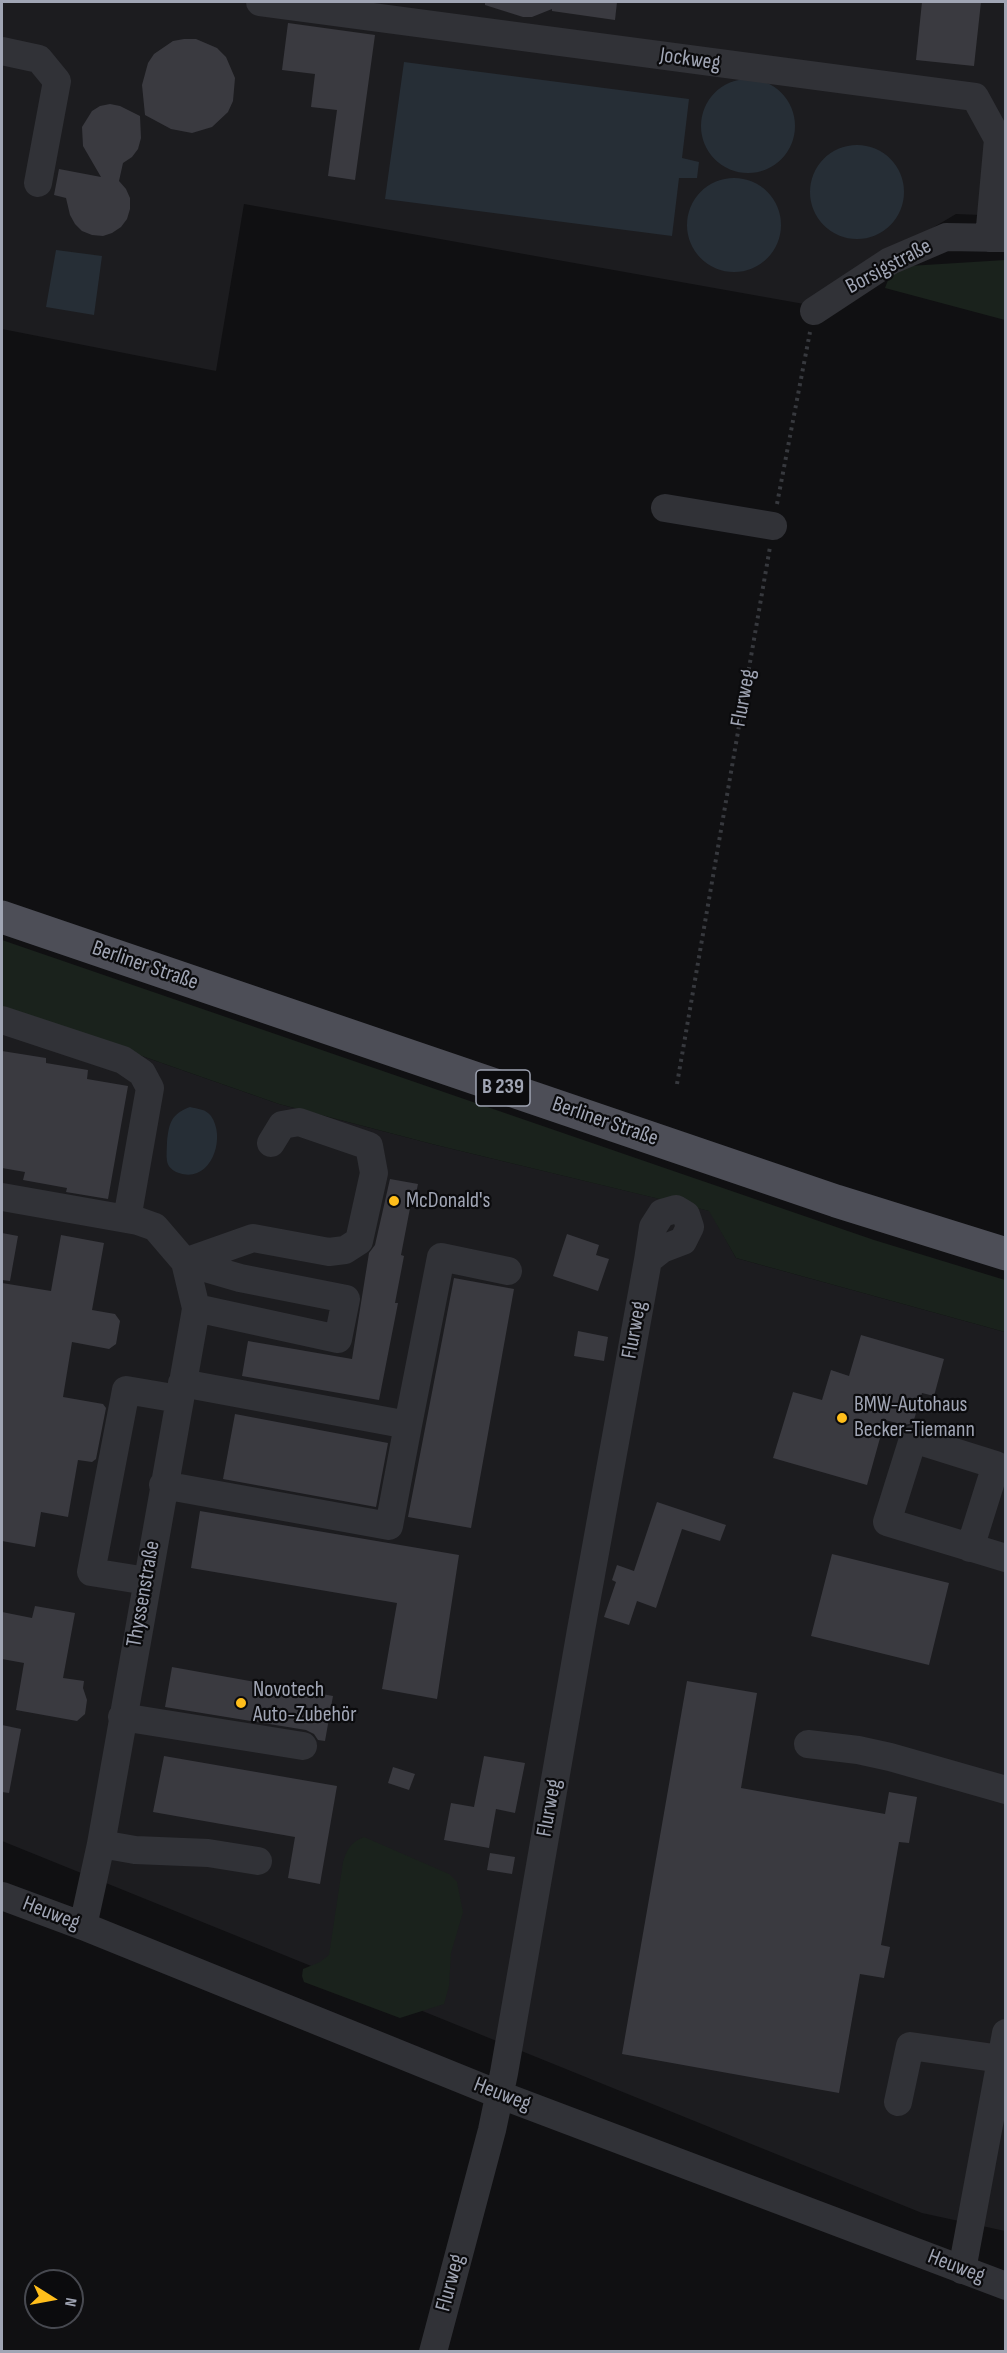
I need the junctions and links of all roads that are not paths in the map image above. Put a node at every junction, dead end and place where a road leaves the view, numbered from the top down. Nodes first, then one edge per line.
1 (260, 2) edge
2 (2, 51) edge
3 (38, 183) dead end
4 (997, 238) edge
5 (814, 311) road end
6 (665, 508) dead end
7 (773, 526) road end
8 (2, 917) edge
9 (2, 1020) edge
10 (271, 1143) dead end
11 (2, 1197) edge
12 (127, 1219) junction
13 (1005, 1254) edge
14 (648, 1260) dead end
15 (185, 1262) junction
16 (508, 1271) dead end
17 (196, 1308) junction
18 (181, 1391) junction
19 (408, 1425) junction
20 (163, 1485) junction
21 (970, 1548) dead end
22 (1005, 1558) edge
23 (147, 1581) junction
24 (122, 1717) junction
25 (807, 1744) dead end
26 (303, 1746) dead end
27 (1005, 1790) edge
28 (101, 1844) junction
29 (258, 1861) dead end
30 (2, 1896) edge
31 (83, 1926) junction
32 (1003, 2046) edge
33 (498, 2094) junction
34 (898, 2102) dead end
35 (962, 2270) junction
36 (1005, 2286) edge
37 (432, 2352) edge

1 - 4 street, Jockweg
2 - 3 street
4 - 5 street, Borsigstraße
6 - 7 street
8 - 13 main road, Berliner Straße / B 239
9 - 12 street
10 - 15 street
11 - 12 street
12 - 15 street
14 - 33 street, Flurweg
15 - 17 street, Thyssenstraße
15 - 17 street
16 - 19 street
17 - 18 street, Thyssenstraße
18 - 19 street
18 - 20 street, Thyssenstraße
18 - 23 street
19 - 20 street
20 - 23 street, Thyssenstraße
21 - 22 street
23 - 24 street, Thyssenstraße
24 - 26 street
24 - 28 street, Thyssenstraße
25 - 27 street
28 - 29 street
28 - 31 street, Thyssenstraße
30 - 31 street, Heuweg
31 - 33 street, Heuweg
32 - 34 street
32 - 35 street
33 - 35 street, Heuweg
33 - 37 street, Flurweg
35 - 36 street, Heuweg

